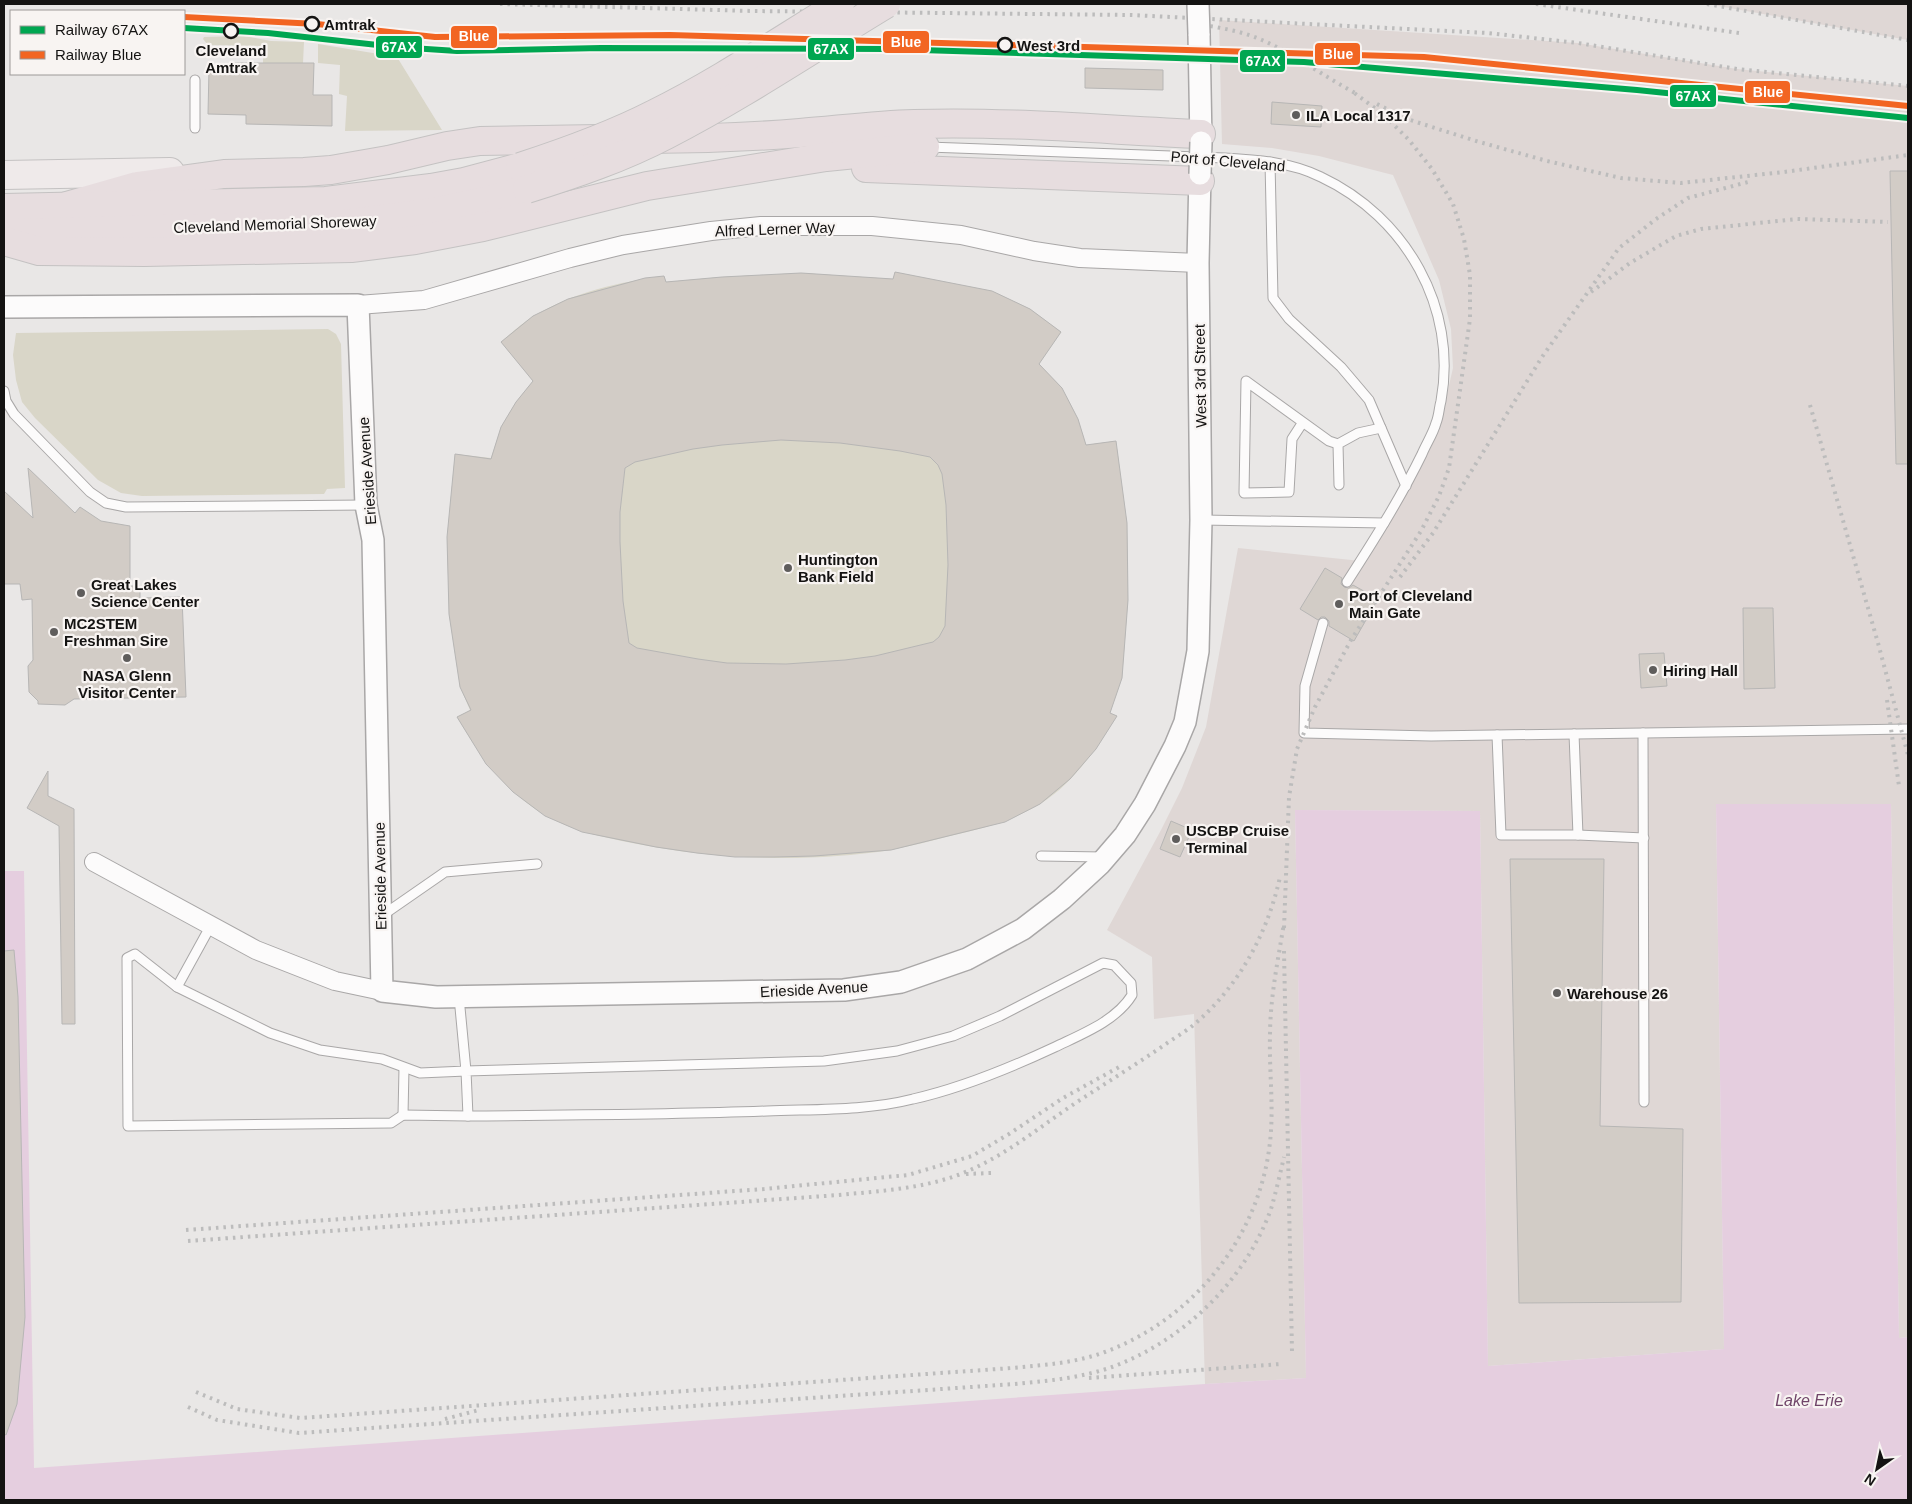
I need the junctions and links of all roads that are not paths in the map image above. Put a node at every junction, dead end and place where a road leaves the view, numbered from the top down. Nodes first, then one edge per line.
1 (840, 4) edge
2 (886, 4) edge
3 (1198, 4) edge
4 (195, 80) dead end
5 (195, 128) dead end
6 (1201, 138) junction
7 (705, 139) junction
8 (925, 147) junction
9 (1270, 162) junction
10 (737, 172) junction
11 (224, 174) junction
12 (4, 175) edge
13 (524, 178) junction
14 (1200, 178) junction
15 (67, 206) junction
16 (8, 207) edge
17 (4, 233) edge
18 (4, 241) edge
19 (1198, 263) junction
20 (358, 305) junction
21 (4, 307) edge
22 (4, 391) edge
23 (1303, 422) junction
24 (1381, 428) junction
25 (1338, 444) junction
26 (1339, 485) dead end
27 (1406, 486) junction
28 (366, 505) junction
29 (1202, 520) junction
30 (1384, 523) junction
31 (1348, 582) dead end
32 (1324, 623) dead end
33 (1908, 729) edge
34 (1643, 733) junction
35 (1574, 734) junction
36 (1497, 735) junction
37 (1175, 746) joint
38 (1578, 835) junction
39 (1644, 838) junction
40 (1041, 856) dead end
41 (1106, 857) junction
42 (94, 862) dead end
43 (537, 864) dead end
44 (381, 917) junction
45 (210, 926) junction
46 (177, 987) junction
47 (382, 991) junction
48 (459, 997) junction
49 (404, 1068) junction
50 (466, 1072) junction
51 (1644, 1102) dead end
52 (402, 1115) junction
53 (468, 1116) junction

1 - 13 highway, Cleveland Memorial Shoreway, bridge
2 - 13 highway, Cleveland Memorial Shoreway, bridge
3 - 6 street, West 3rd Street, bridge
4 - 5 lane
6 - 7 highway
6 - 14 street, West 3rd Street, bridge
7 - 8 highway
7 - 11 highway
8 - 9 lane, Port of Cleveland
8 - 10 highway
9 - 24 lane
9 - 27 lane, Port of Cleveland
10 - 14 highway
10 - 18 highway
11 - 12 main road
11 - 15 highway
13 - 15 highway, Cleveland Memorial Shoreway
13 - 17 highway, Cleveland Memorial Shoreway
14 - 19 street, West 3rd Street
15 - 16 highway, Cleveland Memorial Shoreway
19 - 20 street, Alfred Lerner Way
19 - 29 street, West 3rd Street
20 - 21 street
20 - 28 street, Erieside Avenue
22 - 28 lane
23 - 23 lane
23 - 25 lane
24 - 25 lane
24 - 27 lane
25 - 26 lane
27 - 30 lane, Port of Cleveland
28 - 44 street, Erieside Avenue
29 - 30 lane
29 - 37 street, West 3rd Street
30 - 31 lane, Port of Cleveland
32 - 36 lane
33 - 34 lane
34 - 35 lane
34 - 39 lane
35 - 36 lane
35 - 38 lane
36 - 38 lane
37 - 41 street, Erieside Avenue
38 - 39 lane
39 - 51 lane
40 - 41 lane
41 - 48 street, Erieside Avenue
42 - 45 street, Erieside Avenue
43 - 44 lane
44 - 47 street, Erieside Avenue
45 - 46 lane
45 - 47 street, Erieside Avenue
46 - 49 lane
46 - 52 lane
47 - 48 street, Erieside Avenue
48 - 50 lane
49 - 50 lane
49 - 52 lane
50 - 53 lane
50 - 53 lane
52 - 53 lane

